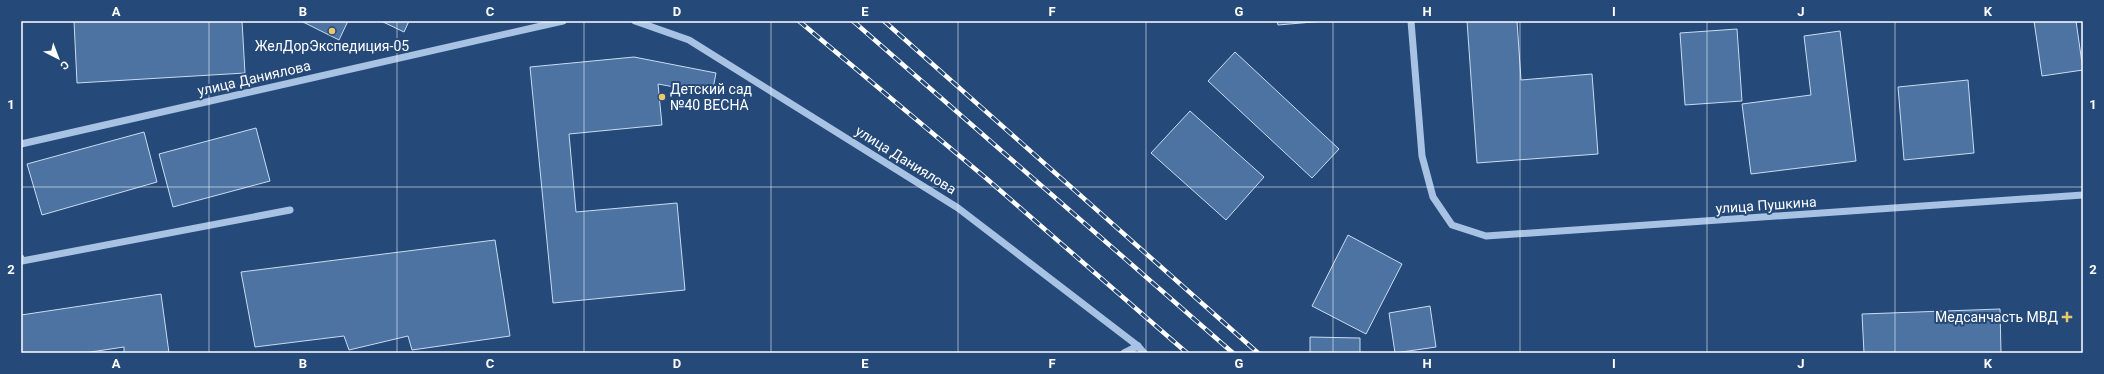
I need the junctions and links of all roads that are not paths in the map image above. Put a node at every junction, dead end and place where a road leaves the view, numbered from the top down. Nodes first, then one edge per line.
1 (563, 21) edge
2 (635, 21) edge
3 (1411, 21) edge
4 (21, 144) edge
5 (2083, 195) edge
6 (290, 210) dead end
7 (21, 258) edge
8 (1138, 346) junction
9 (1124, 353) edge
10 (1144, 353) edge

1 - 4 street, улица Даниялова
2 - 8 street, улица Даниялова
3 - 5 street, улица Пушкина
6 - 7 street
8 - 9 street
8 - 10 street, улица Даниялова

